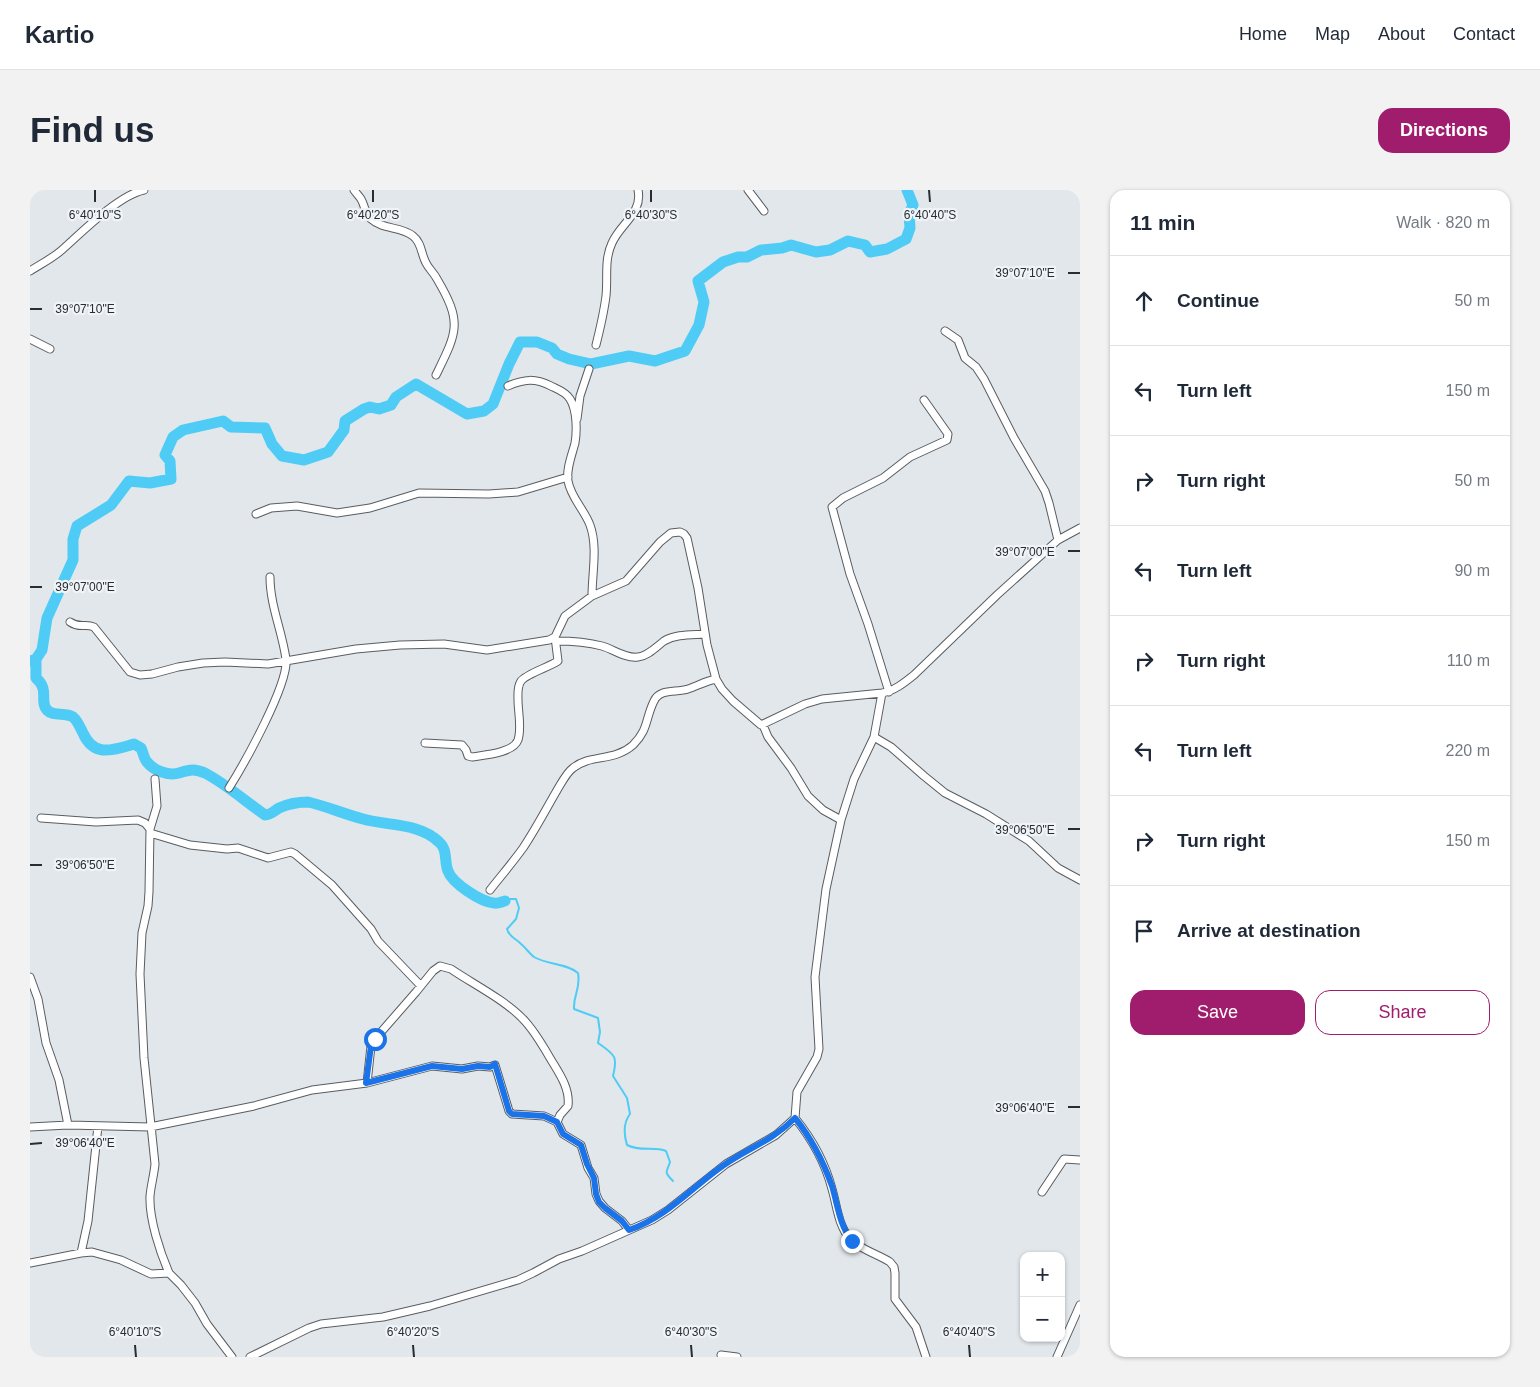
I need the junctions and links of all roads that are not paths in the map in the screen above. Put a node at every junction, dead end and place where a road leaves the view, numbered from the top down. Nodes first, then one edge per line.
1 (139, 190) edge
2 (354, 190) edge
3 (638, 190) edge
4 (748, 190) edge
5 (764, 210) dead end
6 (30, 271) edge
7 (945, 331) dead end
8 (30, 339) edge
9 (596, 345) dead end
10 (50, 349) dead end
11 (589, 369) dead end
12 (436, 375) dead end
13 (508, 386) dead end
14 (924, 400) dead end
15 (576, 430) junction
16 (568, 477) junction
17 (256, 514) dead end
18 (1080, 528) edge
19 (1058, 540) junction
20 (270, 577) dead end
21 (592, 596) junction
22 (70, 622) dead end
23 (705, 634) junction
24 (556, 639) junction
25 (286, 661) junction
26 (716, 679) junction
27 (885, 692) junction
28 (763, 724) junction
29 (874, 737) junction
30 (426, 743) dead end
31 (155, 780) dead end
32 (229, 788) dead end
33 (41, 818) dead end
34 (841, 820) junction
35 (150, 831) junction
36 (1080, 880) edge
37 (490, 890) dead end
38 (30, 977) edge
39 (421, 986) junction
40 (366, 1083) junction
41 (795, 1118) junction
42 (557, 1122) junction
43 (68, 1125) junction
44 (162, 1125) junction
45 (98, 1126) junction
46 (30, 1127) edge
47 (150, 1127) junction
48 (152, 1138) junction
49 (1080, 1160) edge
50 (1042, 1192) dead end
51 (629, 1230) junction
52 (81, 1252) junction
53 (30, 1263) edge
54 (169, 1273) junction
55 (1080, 1305) edge
56 (721, 1356) dead end
57 (232, 1357) edge
58 (250, 1357) edge
59 (737, 1357) edge
60 (926, 1357) edge
61 (1057, 1357) edge

1 - 6 street
2 - 12 street
3 - 9 street
4 - 5 street
7 - 19 street
8 - 10 street
11 - 15 street
13 - 15 street
14 - 27 street
15 - 16 street
16 - 17 street
16 - 21 street
18 - 19 street
19 - 27 street
20 - 25 street
21 - 23 street
21 - 24 street
22 - 25 street
23 - 24 street
23 - 26 street
24 - 25 street
24 - 30 street
25 - 32 street
26 - 28 street
26 - 37 street
27 - 28 street
27 - 29 street
28 - 34 street
29 - 34 street
29 - 36 street
31 - 35 street
33 - 35 street
34 - 41 street
35 - 39 street
35 - 47 street
38 - 43 street
39 - 40 street
39 - 42 street
40 - 42 street
40 - 44 street
41 - 51 street
41 - 60 street
42 - 51 street
43 - 45 street
43 - 46 street
44 - 47 street
44 - 48 street
45 - 47 street
45 - 52 street
47 - 48 street
48 - 54 street
49 - 50 street
51 - 58 street
52 - 53 street
52 - 54 street
54 - 57 street
55 - 61 street
56 - 59 street

